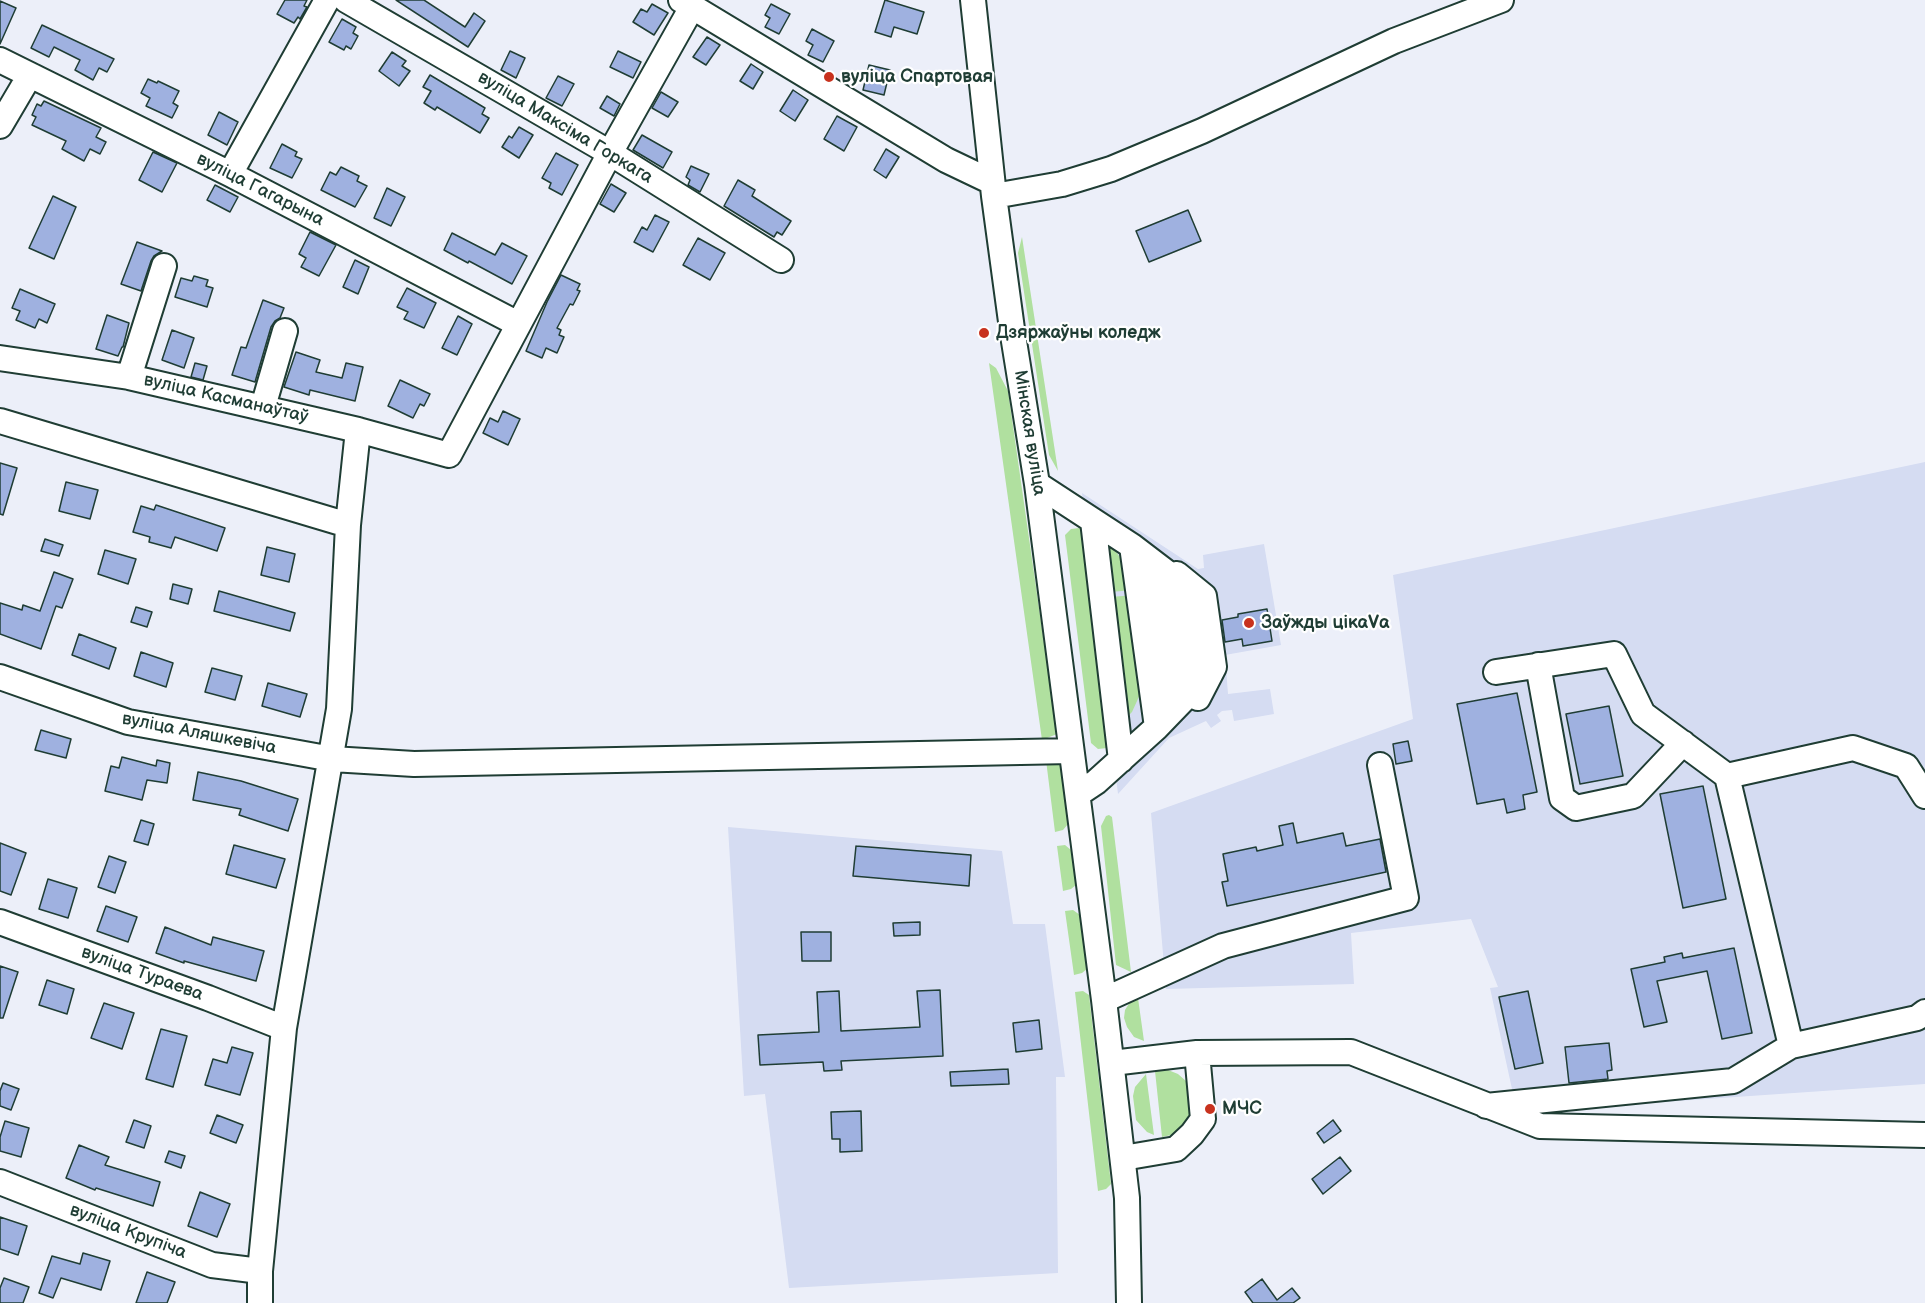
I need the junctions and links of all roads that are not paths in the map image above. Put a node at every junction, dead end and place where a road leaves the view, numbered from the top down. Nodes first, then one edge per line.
1 (327, 0) edge
2 (346, 0) edge
3 (973, 0) edge
4 (1501, 0) edge
5 (687, 3) edge
6 (0, 60) edge
7 (30, 75) junction
8 (0, 126) edge
9 (610, 153) junction
10 (230, 174) junction
11 (993, 189) junction
12 (782, 260) dead end
13 (164, 266) dead end
14 (518, 324) junction
15 (285, 331) dead end
16 (0, 358) edge
17 (129, 377) junction
18 (265, 400) dead end
19 (0, 421) edge
20 (358, 430) junction
21 (1037, 484) junction
22 (1093, 521) junction
23 (348, 525) junction
24 (1132, 546) junction
25 (1538, 665) junction
26 (1496, 672) dead end
27 (0, 677) edge
28 (1156, 727) junction
29 (1683, 743) junction
30 (1071, 751) junction
31 (332, 759) junction
32 (1121, 760) junction
33 (1380, 765) dead end
34 (1727, 776) junction
35 (1078, 794) junction
36 (1925, 796) edge
37 (0, 922) edge
38 (1104, 1000) junction
39 (1925, 1012) edge
40 (284, 1028) junction
41 (1791, 1046) junction
42 (1197, 1053) junction
43 (1112, 1063) junction
44 (1486, 1106) junction
45 (1925, 1135) edge
46 (1123, 1158) junction
47 (0, 1182) edge
48 (260, 1272) junction
49 (260, 1303) edge
50 (1129, 1303) edge

1 - 10 street
2 - 9 street, вуліца Максіма Горкага
3 - 11 street, Мінская вуліца
4 - 11 street
5 - 9 street
5 - 11 street
6 - 7 street, вуліца Гагарына
7 - 8 street
7 - 10 street, вуліца Гагарына
9 - 12 street, вуліца Максіма Горкага
9 - 14 street
10 - 14 street, вуліца Гагарына
11 - 21 street, Мінская вуліца
13 - 17 street
14 - 20 street, вуліца Касманаўтаў
15 - 18 street
16 - 17 street, вуліца Касманаўтаў
17 - 20 street, вуліца Касманаўтаў
19 - 23 street
20 - 23 street
21 - 22 street
21 - 30 street, Мінская вуліца
22 - 24 street
22 - 32 street
23 - 31 street
24 - 28 street
24 - 28 street
25 - 26 street
25 - 29 street
25 - 29 street
27 - 31 street, вуліца Аляшкевіча
28 - 32 street
29 - 34 street
30 - 31 street, вуліца Аляшкевіча
30 - 35 street, Мінская вуліца
31 - 40 street
32 - 35 street
33 - 38 street
34 - 36 street
34 - 41 street
35 - 38 street, Мінская вуліца
37 - 40 street, вуліца Тураева
38 - 43 street, Мінская вуліца
39 - 41 street
40 - 48 street
41 - 44 street
42 - 43 street
42 - 44 street
42 - 46 street
43 - 46 street, Мінская вуліца
44 - 45 street
46 - 50 street, Мінская вуліца
47 - 48 street, вуліца Крупіча
48 - 49 street

